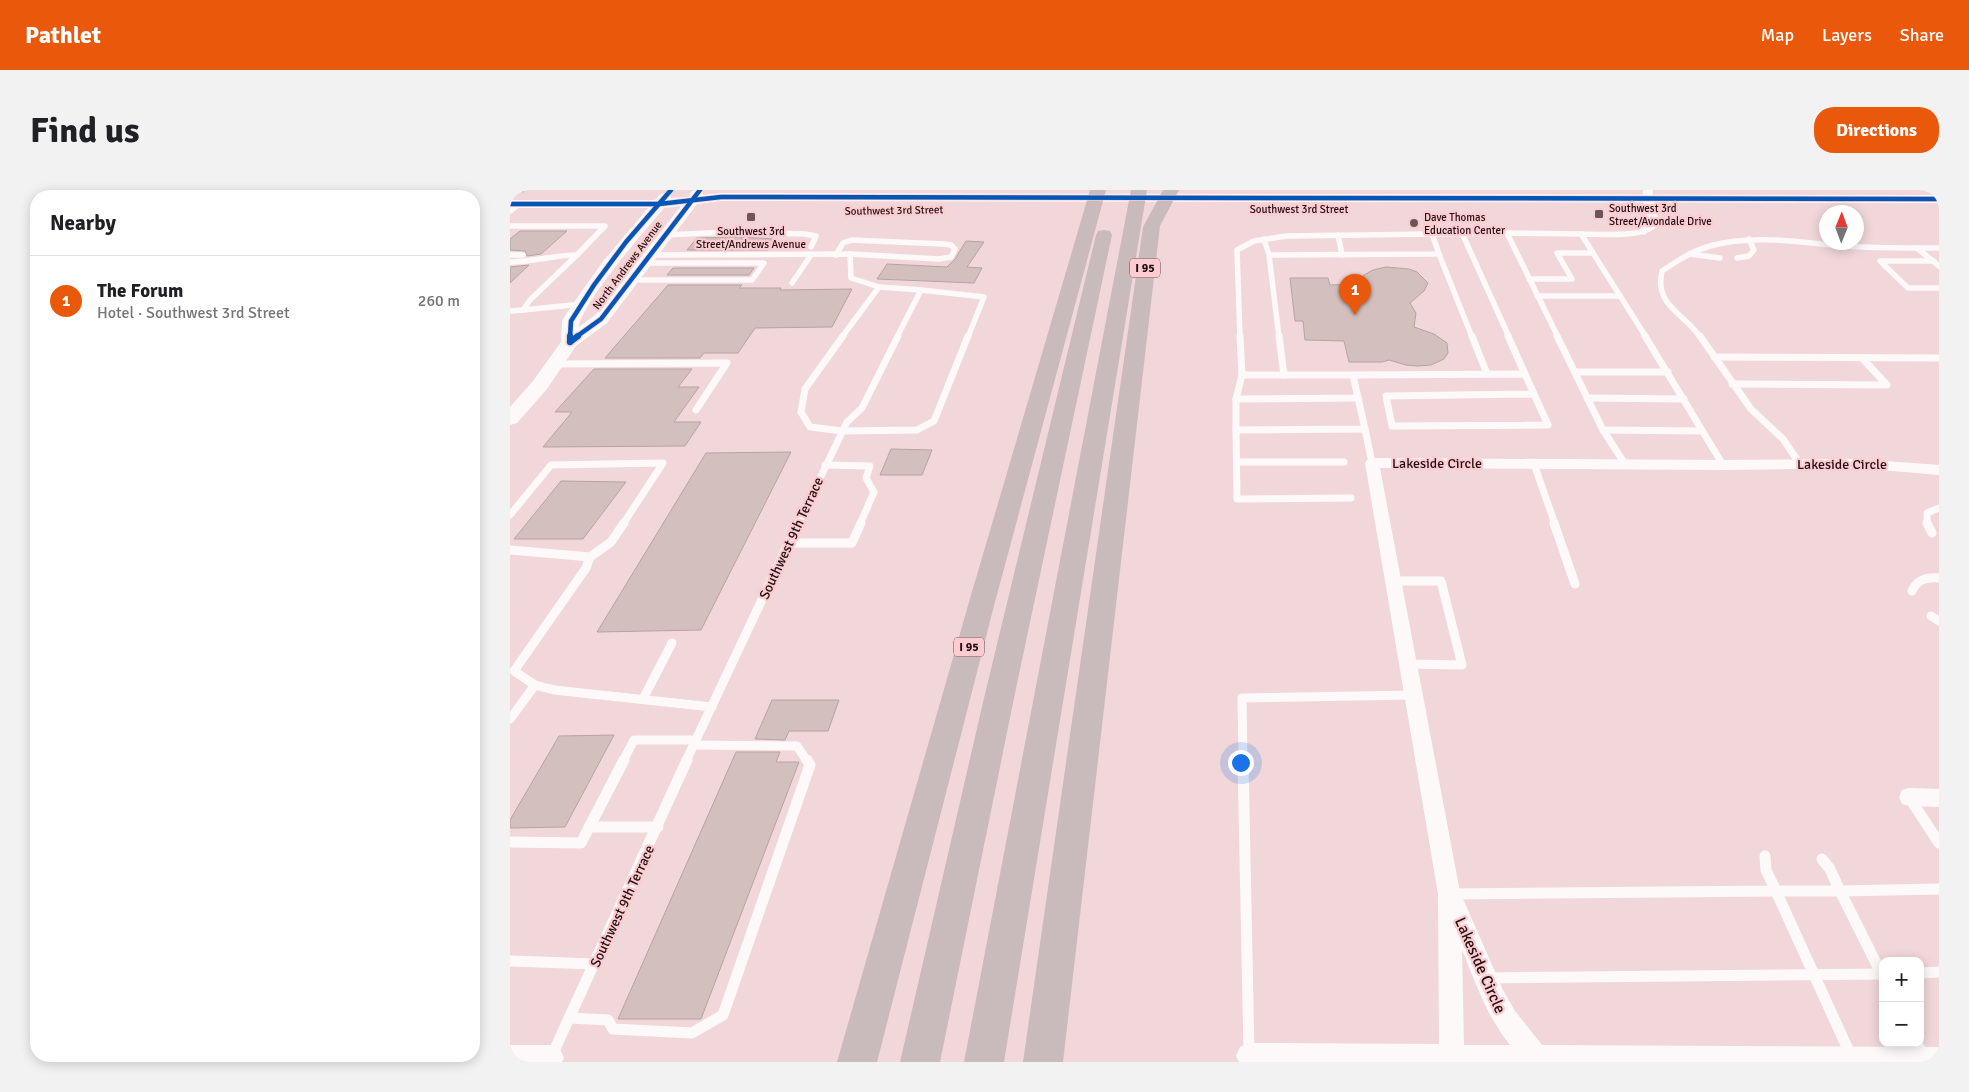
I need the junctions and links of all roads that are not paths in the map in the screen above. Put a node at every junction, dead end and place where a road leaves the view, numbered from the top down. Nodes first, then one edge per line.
1 (671, 190) edge
2 (1089, 190) edge
3 (1098, 190) edge
4 (1114, 190) edge
5 (1140, 190) edge
6 (1156, 190) edge
7 (1171, 190) edge
8 (693, 199) edge
9 (1649, 199) edge
10 (1939, 199) edge
11 (658, 204) junction
12 (513, 206) edge
13 (1939, 210) edge
14 (510, 226) edge
15 (1151, 227) junction
16 (1644, 232) junction
17 (1087, 233) junction
18 (1462, 233) junction
19 (1508, 233) junction
20 (1432, 234) junction
21 (1581, 234) junction
22 (664, 235) junction
23 (1338, 235) junction
24 (1264, 239) junction
25 (1749, 239) junction
26 (1917, 248) junction
27 (1939, 248) edge
28 (811, 251) junction
29 (1593, 253) junction
30 (850, 254) junction
31 (1440, 254) junction
32 (1687, 254) junction
33 (523, 255) dead end
34 (535, 255) dead end
35 (555, 255) junction
36 (577, 255) junction
37 (836, 255) junction
38 (1269, 255) junction
39 (1342, 255) junction
40 (510, 256) edge
41 (1720, 258) dead end
42 (1737, 258) dead end
43 (646, 259) junction
44 (1934, 261) junction
45 (510, 262) edge
46 (1939, 266) edge
47 (1530, 279) junction
48 (630, 280) junction
49 (792, 283) dead end
50 (879, 286) junction
51 (1939, 288) edge
52 (922, 290) junction
53 (1537, 296) junction
54 (1620, 296) junction
55 (582, 304) junction
56 (523, 310) junction
57 (510, 311) edge
58 (570, 342) junction
59 (1714, 357) junction
60 (1862, 358) junction
61 (1939, 358) edge
62 (555, 364) junction
63 (1574, 372) junction
64 (1668, 372) junction
65 (1487, 374) junction
66 (1525, 374) junction
67 (1242, 375) junction
68 (1284, 375) junction
69 (1353, 375) junction
70 (1732, 384) junction
71 (1534, 394) junction
72 (1358, 398) junction
73 (1587, 398) junction
74 (1236, 399) junction
75 (1684, 399) junction
76 (696, 410) dead end
77 (510, 419) edge
78 (1236, 430) junction
79 (1365, 430) junction
80 (1603, 430) junction
81 (1701, 431) junction
82 (842, 432) junction
83 (1237, 462) junction
84 (1344, 462) dead end
85 (1372, 463) junction
86 (1534, 464) junction
87 (1624, 464) junction
88 (1800, 464) junction
89 (825, 465) junction
90 (1723, 465) junction
91 (1939, 470) edge
92 (1351, 498) dead end
93 (1939, 508) edge
94 (510, 515) edge
95 (1932, 533) dead end
96 (789, 543) junction
97 (510, 550) edge
98 (590, 557) junction
99 (1939, 578) edge
100 (1393, 581) junction
101 (1575, 584) dead end
102 (1912, 591) dead end
103 (672, 643) dead end
104 (1408, 664) junction
105 (535, 685) junction
106 (1414, 694) junction
107 (643, 699) junction
108 (712, 707) junction
109 (510, 719) edge
110 (695, 742) junction
111 (1910, 797) joint
112 (1939, 798) edge
113 (589, 827) junction
114 (658, 827) junction
115 (510, 842) edge
116 (1939, 843) edge
117 (1765, 856) dead end
118 (1822, 858) dead end
119 (1939, 889) edge
120 (1776, 891) junction
121 (1840, 891) junction
122 (1449, 894) junction
123 (510, 961) edge
124 (595, 964) junction
125 (1879, 969) edge
126 (1939, 972) edge
127 (1924, 973) edge
128 (1816, 975) junction
129 (1879, 975) edge
130 (1485, 978) junction
131 (569, 1018) junction
132 (1927, 1054) edge
133 (1249, 1056) joint
134 (1452, 1057) junction
135 (1536, 1057) junction
136 (510, 1058) edge
137 (1853, 1059) junction
138 (550, 1060) edge
139 (858, 1062) edge
140 (920, 1062) edge
141 (984, 1062) edge
142 (1043, 1062) edge

1 - 11 street, North Andrews Avenue
2 - 17 highway
3 - 17 highway, I 95
4 - 140 highway
5 - 141 highway
6 - 15 highway, I 95
7 - 15 highway
8 - 9 street, Southwest 3rd Street
8 - 11 street, Southwest 3rd Street
8 - 22 street, North Andrews Avenue
9 - 10 street, Southwest 3rd Street
9 - 13 street, Southwest 3rd Street
9 - 16 lane
9 - 16 lane
11 - 12 street, Southwest 3rd Street
11 - 55 street, North Andrews Avenue
14 - 36 lane
15 - 142 highway, I 95
16 - 21 lane
17 - 139 highway, I 95
18 - 19 lane
18 - 20 lane
18 - 66 lane
19 - 21 lane
19 - 47 lane
20 - 23 lane
20 - 31 lane
21 - 29 lane
22 - 28 lane
22 - 43 street, North Andrews Avenue
23 - 24 lane
23 - 39 lane
24 - 38 lane
24 - 67 lane
25 - 26 lane
25 - 32 lane
25 - 42 lane
26 - 27 lane
26 - 44 lane
28 - 37 lane
28 - 43 lane
28 - 49 lane
29 - 47 lane
29 - 54 lane
30 - 37 lane
30 - 37 lane
30 - 50 lane
31 - 39 lane
31 - 65 lane
32 - 41 lane
32 - 59 lane
33 - 40 lane
34 - 35 lane
35 - 36 lane
35 - 45 lane
36 - 56 lane
38 - 39 lane
38 - 68 lane
43 - 48 street, North Andrews Avenue
43 - 48 lane
44 - 46 lane
44 - 51 lane
47 - 53 lane
48 - 58 street, North Andrews Avenue
50 - 52 lane
50 - 82 lane
52 - 82 lane, Southwest 9th Terrace
52 - 82 lane
53 - 54 lane
53 - 63 lane
54 - 64 lane
55 - 56 lane
55 - 58 street, North Andrews Avenue
56 - 57 lane
58 - 62 street, North Andrews Avenue
59 - 60 lane
59 - 70 lane
60 - 61 lane
60 - 70 lane
62 - 76 lane
62 - 77 street, North Andrews Avenue
63 - 64 lane
63 - 73 lane
64 - 75 lane
65 - 66 lane
65 - 69 lane
66 - 71 lane
67 - 68 lane
67 - 74 lane
68 - 69 lane
69 - 72 lane
70 - 88 lane
71 - 71 lane
72 - 74 lane
72 - 79 lane
73 - 75 lane
73 - 80 lane
74 - 78 lane
75 - 81 lane
78 - 79 lane
78 - 83 lane
79 - 85 lane
80 - 81 lane
80 - 87 lane
81 - 90 lane
82 - 89 lane, Southwest 9th Terrace
83 - 84 lane
83 - 92 lane
85 - 86 street, Lakeside Circle
85 - 100 street, Lakeside Circle
86 - 87 street, Lakeside Circle
86 - 101 lane
87 - 90 street, Lakeside Circle
88 - 90 street, Lakeside Circle
88 - 91 street, Lakeside Circle
89 - 96 lane, Southwest 9th Terrace
89 - 96 lane
93 - 95 lane
94 - 98 lane
96 - 108 lane, Southwest 9th Terrace
97 - 98 lane
98 - 105 lane
99 - 102 lane
100 - 104 street, Lakeside Circle
100 - 104 lane
103 - 107 lane
104 - 106 street, Lakeside Circle
105 - 107 lane
105 - 109 lane
106 - 122 street, Lakeside Circle
106 - 133 lane
107 - 108 lane
108 - 110 lane, Southwest 9th Terrace
110 - 113 lane
110 - 114 lane, Southwest 9th Terrace
110 - 131 lane
111 - 112 street
111 - 116 lane
113 - 114 lane
113 - 115 lane
114 - 124 lane, Southwest 9th Terrace
117 - 120 lane
118 - 121 lane
119 - 121 lane
120 - 121 lane
120 - 122 lane
120 - 128 lane
121 - 125 lane
122 - 130 street, Lakeside Circle
122 - 134 street, Lakeside Circle
123 - 124 lane
124 - 131 lane, Southwest 9th Terrace
126 - 127 lane
128 - 129 lane
128 - 130 lane
128 - 137 lane
130 - 135 street, Lakeside Circle
131 - 138 lane, Southwest 9th Terrace
132 - 137 street
133 - 134 street
134 - 135 street
135 - 137 street
136 - 138 street

